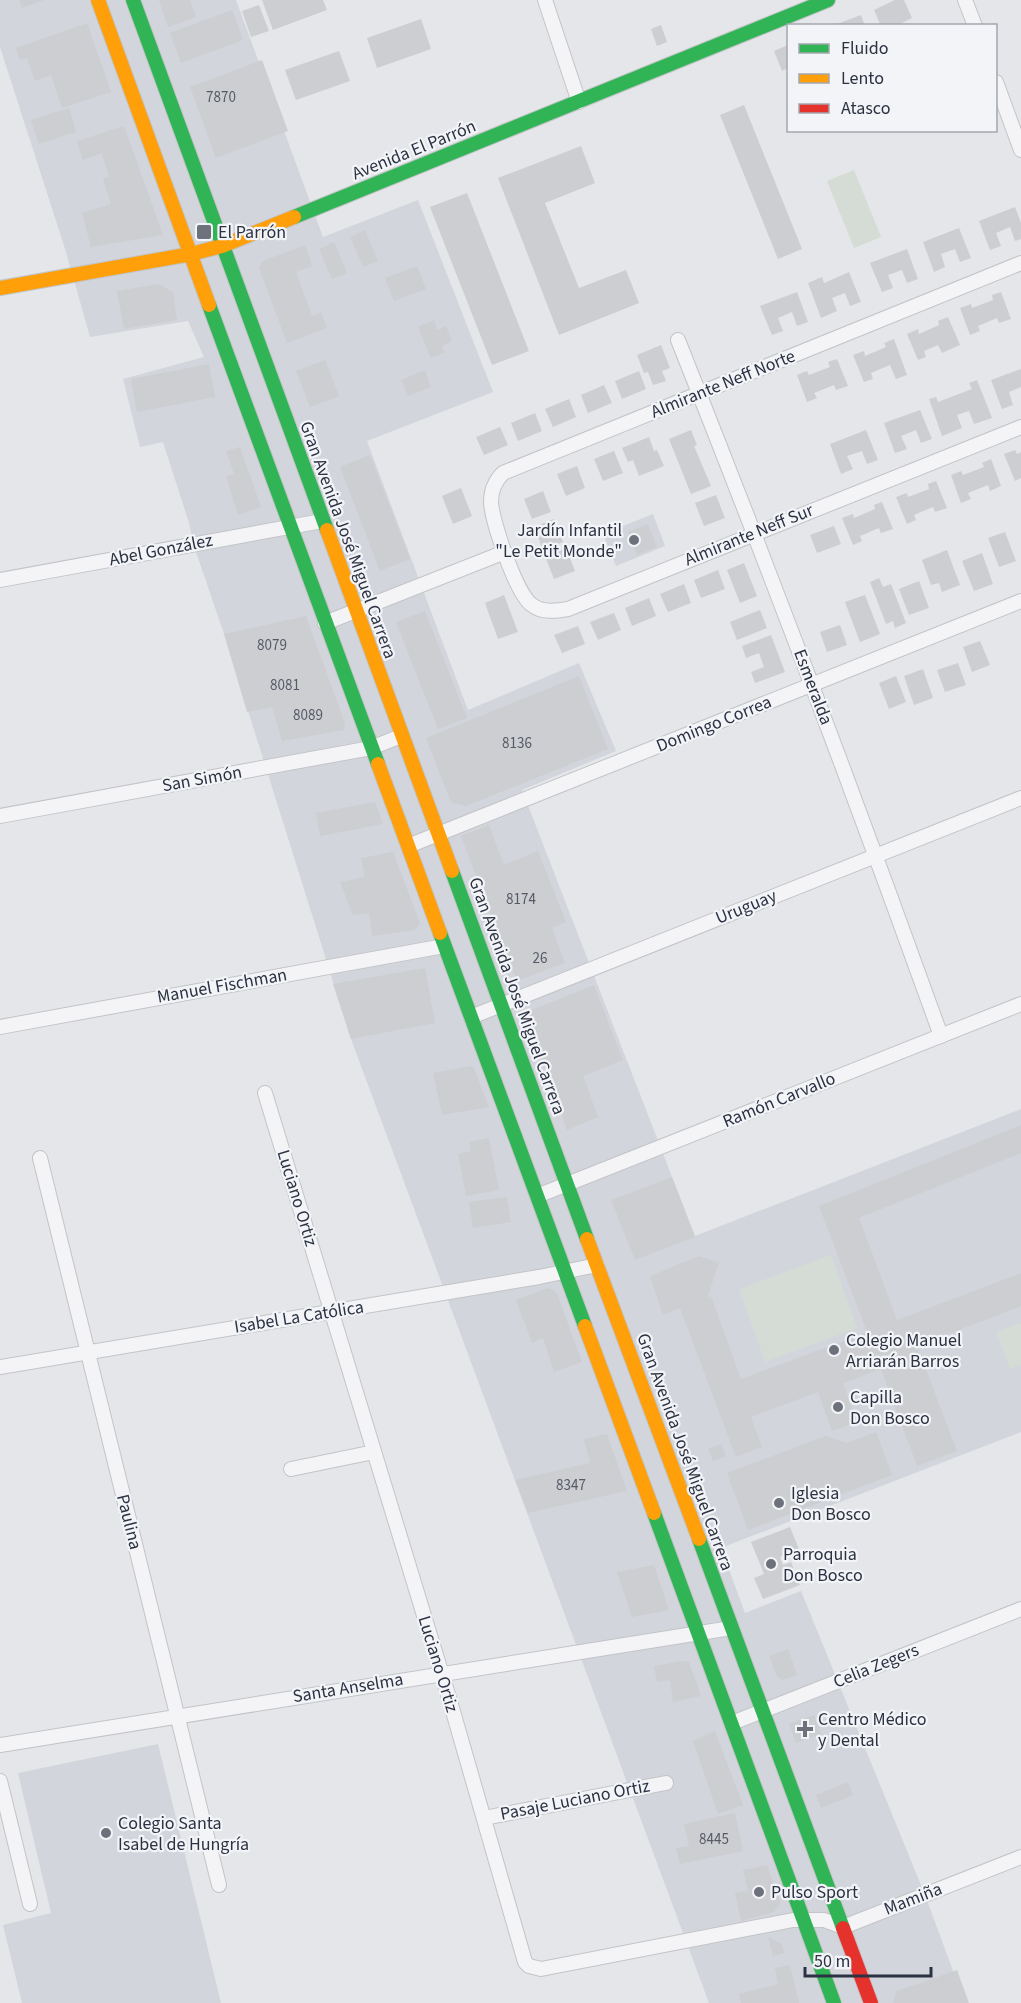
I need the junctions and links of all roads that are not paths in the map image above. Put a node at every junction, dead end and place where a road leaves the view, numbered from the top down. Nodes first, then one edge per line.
1 (98, 0) edge
2 (133, 0) edge
3 (545, 0) edge
4 (828, 0) edge
5 (965, 0) edge
6 (974, 24) edge
7 (997, 84) edge
8 (579, 102) junction
9 (1021, 150) edge
10 (222, 246) junction
11 (191, 254) junction
12 (1021, 263) edge
13 (1, 286) edge
14 (678, 340) dead end
15 (699, 393) junction
16 (1021, 427) edge
17 (322, 521) junction
18 (290, 526) junction
19 (753, 533) junction
20 (505, 552) junction
21 (0, 580) edge
22 (1021, 601) edge
23 (355, 611) junction
24 (325, 623) junction
25 (812, 684) junction
26 (401, 736) junction
27 (371, 748) junction
28 (1021, 798) edge
29 (0, 816) edge
30 (438, 834) junction
31 (408, 846) junction
32 (876, 855) junction
33 (444, 946) junction
34 (1021, 1004) edge
35 (501, 1005) junction
36 (471, 1017) junction
37 (0, 1027) edge
38 (940, 1036) junction
39 (265, 1093) dead end
40 (40, 1158) dead end
41 (567, 1185) junction
42 (537, 1196) junction
43 (597, 1265) junction
44 (565, 1272) junction
45 (332, 1312) junction
46 (88, 1353) junction
47 (0, 1367) edge
48 (374, 1452) junction
49 (291, 1469) dead end
50 (1021, 1609) edge
51 (731, 1628) junction
52 (699, 1633) junction
53 (441, 1673) junction
54 (762, 1711) junction
55 (177, 1716) junction
56 (732, 1723) junction
57 (0, 1745) edge
58 (0, 1781) edge
59 (666, 1783) dead end
60 (484, 1818) junction
61 (1021, 1857) edge
62 (219, 1885) dead end
63 (30, 1904) dead end
64 (804, 1919) junction
65 (843, 1927) junction
66 (834, 2003) edge
67 (871, 2003) edge

1 - 11 main road
2 - 10 main road, Gran Avenida José Miguel Carrera
3 - 8 street
4 - 8 main road, Avenida El Parrón
5 - 6 street
7 - 9 street
8 - 10 main road, Avenida El Parrón
10 - 11 main road, Avenida El Parrón
10 - 17 main road, Gran Avenida José Miguel Carrera
11 - 13 main road, Avenida El Parrón
11 - 18 main road
12 - 15 street, Almirante Neff Norte
14 - 15 street, Esmeralda
15 - 19 street, Esmeralda
15 - 20 street, Almirante Neff Norte
16 - 19 street, Almirante Neff Sur
17 - 18 street, Abel González
17 - 23 main road, Gran Avenida José Miguel Carrera
18 - 21 street, Abel González
18 - 24 main road
19 - 20 street, Almirante Neff Sur
19 - 25 street, Esmeralda
20 - 23 street
22 - 25 street, Domingo Correa
23 - 24 street
23 - 26 main road, Gran Avenida José Miguel Carrera
24 - 27 main road
25 - 30 street, Domingo Correa
25 - 32 street, Esmeralda
26 - 27 street, San Simón
26 - 30 main road, Gran Avenida José Miguel Carrera
27 - 29 street, San Simón
27 - 31 main road
28 - 32 street, Uruguay
30 - 31 street, Domingo Correa
30 - 35 main road, Gran Avenida José Miguel Carrera
31 - 33 main road
32 - 35 street, Uruguay
32 - 38 street, Esmeralda
33 - 36 main road
33 - 37 street, Manuel Fischman
34 - 38 street, Ramón Carvallo
35 - 36 street, Uruguay
35 - 41 main road, Gran Avenida José Miguel Carrera
36 - 42 main road
38 - 41 street, Ramón Carvallo
39 - 45 street, Luciano Ortiz
40 - 46 street, Paulina
41 - 42 street, Ramón Carvallo
41 - 43 main road, Gran Avenida José Miguel Carrera
42 - 44 main road
43 - 44 street, Isabel La Católica
43 - 51 main road, Gran Avenida José Miguel Carrera
44 - 45 street, Isabel La Católica
44 - 52 main road
45 - 46 street, Isabel La Católica
45 - 48 street, Luciano Ortiz
46 - 47 street, Isabel La Católica
46 - 55 street, Paulina
48 - 49 street
48 - 53 street, Luciano Ortiz
50 - 54 street, Celia Zegers
51 - 52 street, Santa Anselma
51 - 54 main road, Gran Avenida José Miguel Carrera
52 - 53 street, Santa Anselma
52 - 56 main road
53 - 55 street, Santa Anselma
53 - 60 street, Luciano Ortiz
54 - 56 street, Celia Zegers
54 - 65 main road, Gran Avenida José Miguel Carrera
55 - 57 street, Santa Anselma
55 - 62 street, Paulina
56 - 64 main road
58 - 63 street
59 - 60 street, Pasaje Luciano Ortiz
60 - 64 street, Luciano Ortiz
61 - 65 street, Mamiña
64 - 65 street
64 - 66 main road
65 - 67 main road, Gran Avenida José Miguel Carrera

